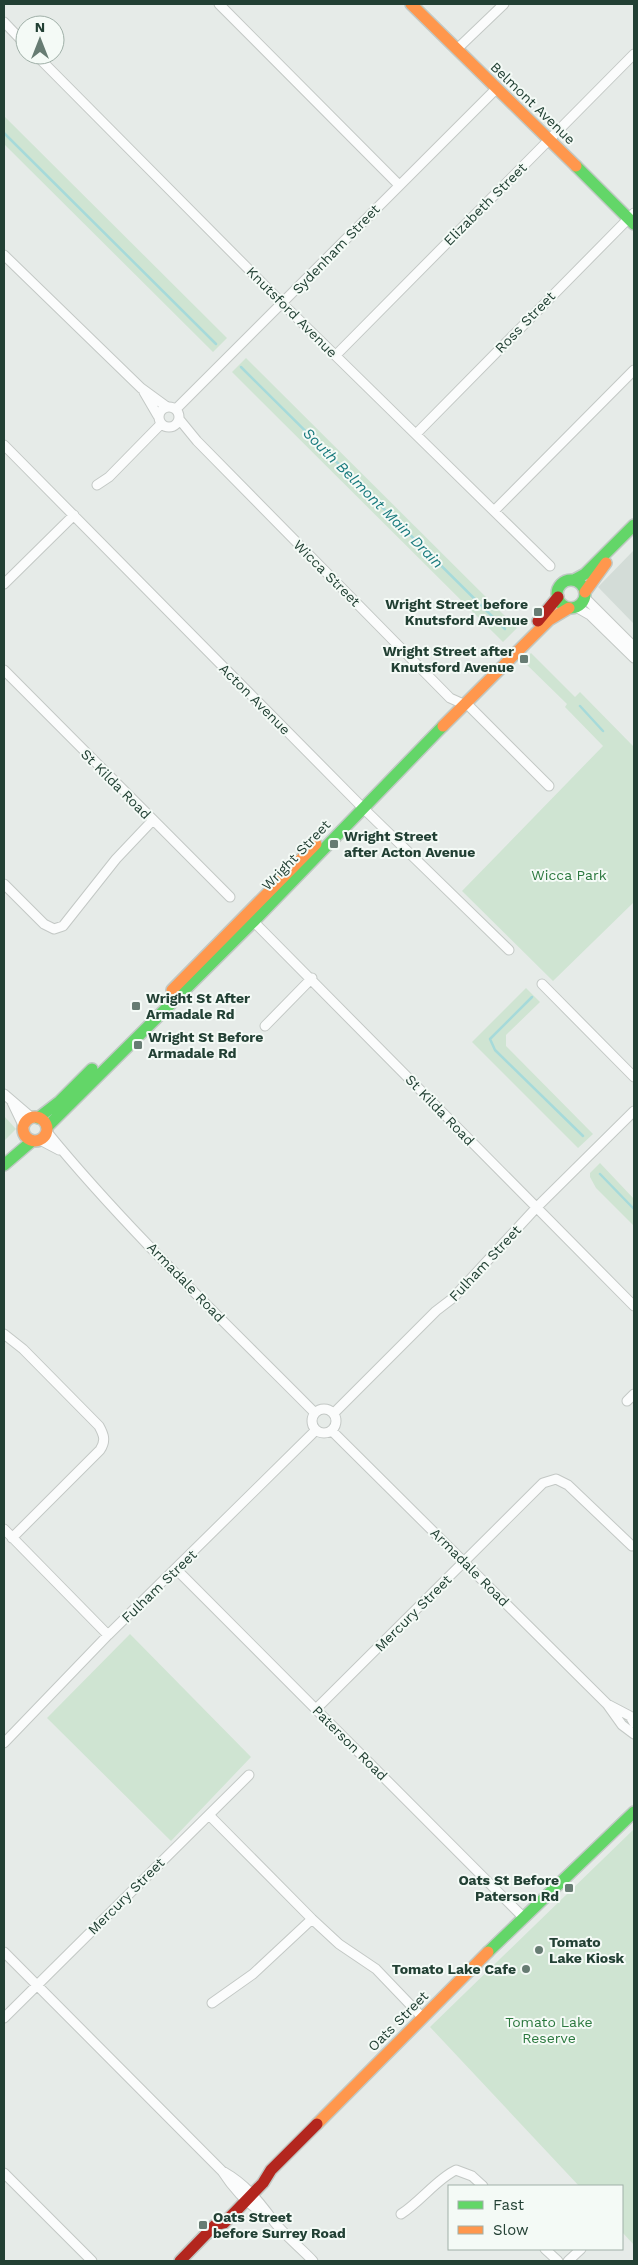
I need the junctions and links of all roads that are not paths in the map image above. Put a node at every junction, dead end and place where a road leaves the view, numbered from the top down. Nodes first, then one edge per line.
1 (219, 4) edge
2 (411, 4) edge
3 (504, 4) edge
4 (4, 22) edge
5 (15, 34) edge
6 (457, 49) junction
7 (634, 54) edge
8 (46, 65) edge
9 (496, 89) junction
10 (548, 139) junction
11 (399, 185) junction
12 (632, 218) edge
13 (4, 255) edge
14 (283, 304) junction
15 (336, 355) junction
16 (634, 370) edge
17 (141, 388) junction
18 (171, 408) junction
19 (160, 420) junction
20 (177, 422) junction
21 (416, 434) junction
22 (4, 445) edge
23 (97, 485) dead end
24 (494, 511) junction
25 (74, 515) junction
26 (634, 525) edge
27 (634, 534) edge
28 (550, 566) dead end
29 (574, 580) junction
30 (4, 584) edge
31 (585, 595) junction
32 (558, 597) junction
33 (572, 608) junction
34 (634, 647) edge
35 (634, 658) edge
36 (4, 670) edge
37 (461, 704) junction
38 (549, 786) dead end
39 (360, 805) junction
40 (152, 821) junction
41 (4, 884) edge
42 (230, 896) dead end
43 (250, 918) junction
44 (509, 950) dead end
45 (312, 978) junction
46 (542, 984) dead end
47 (265, 1026) dead end
48 (634, 1077) edge
49 (4, 1094) edge
50 (634, 1111) edge
51 (29, 1124) junction
52 (41, 1135) junction
53 (4, 1155) edge
54 (4, 1165) edge
55 (536, 1208) junction
56 (634, 1306) edge
57 (4, 1334) edge
58 (634, 1394) edge
59 (627, 1401) dead end
60 (315, 1413) junction
61 (334, 1413) junction
62 (316, 1430) junction
63 (332, 1431) junction
64 (4, 1529) edge
65 (12, 1538) junction
66 (632, 1546) dead end
67 (466, 1561) junction
68 (176, 1570) junction
69 (108, 1635) junction
70 (607, 1704) junction
71 (316, 1709) junction
72 (634, 1723) edge
73 (634, 1734) edge
74 (4, 1740) edge
75 (249, 1775) dead end
76 (634, 1812) edge
77 (209, 1815) junction
78 (523, 1917) junction
79 (312, 1918) junction
80 (4, 1952) edge
81 (36, 1985) junction
82 (212, 2003) dead end
83 (422, 2017) junction
84 (4, 2018) edge
85 (4, 2173) edge
86 (482, 2185) edge
87 (246, 2194) junction
88 (401, 2214) dead end
89 (546, 2250) edge
90 (580, 2250) edge
91 (92, 2261) edge
92 (180, 2261) edge
93 (314, 2261) edge
94 (558, 2261) edge
95 (568, 2261) edge

1 - 11 street
2 - 6 street, Belmont Avenue
3 - 6 street
4 - 5 street
6 - 9 street, Belmont Avenue
7 - 10 street, Elizabeth Street
8 - 14 street, Knutsford Avenue
9 - 10 street, Belmont Avenue
9 - 11 street, Sydenham Street
10 - 12 street, Belmont Avenue
10 - 15 street, Elizabeth Street
11 - 14 street, Sydenham Street
12 - 21 street, Ross Street
13 - 17 street
14 - 15 street, Knutsford Avenue
14 - 18 street, Sydenham Street
15 - 21 street, Knutsford Avenue
16 - 24 street
17 - 18 street
17 - 19 street
18 - 19 street, Sydenham Street
18 - 20 street
19 - 20 street
19 - 23 street
20 - 37 street, Wicca Street
21 - 24 street, Knutsford Avenue
22 - 25 street, Acton Avenue
24 - 28 street, Knutsford Avenue
25 - 30 street
25 - 39 street, Acton Avenue
26 - 29 street, Wright Street
27 - 31 street, Wright Street
29 - 31 street
29 - 32 street, Wright Street
31 - 33 street, Wright Street
31 - 34 street
32 - 33 street
32 - 37 street, Wright Street
33 - 35 street
33 - 37 street, Wright Street
36 - 40 street, St Kilda Road
37 - 38 street, Wicca Street
37 - 39 street, Wright Street
39 - 43 street, Wright Street
39 - 44 street, Acton Avenue
40 - 41 street
40 - 42 street, St Kilda Road
43 - 45 street, St Kilda Road
43 - 51 street, Wright Street
43 - 52 street, Wright Street
45 - 47 street
45 - 55 street, St Kilda Road
46 - 48 street
49 - 51 street
50 - 55 street, Fulham Street
51 - 52 street
51 - 52 street
51 - 53 street, Wright Street
52 - 54 street, Wright Street
52 - 60 street, Armadale Road
55 - 56 street, St Kilda Road
55 - 61 street, Fulham Street
57 - 65 street
58 - 59 street
60 - 61 street
60 - 62 street
61 - 63 street
62 - 63 street
62 - 68 street, Fulham Street
63 - 67 street, Armadale Road
64 - 65 street
65 - 69 street
66 - 67 street, Mercury Street
67 - 70 street, Armadale Road
67 - 71 street, Mercury Street
68 - 69 street, Fulham Street
68 - 71 street, Paterson Road
69 - 74 street, Fulham Street
70 - 72 street, Armadale Road
70 - 73 street, Armadale Road
71 - 78 street, Paterson Road
75 - 77 street, Mercury Street
76 - 78 street, Oats Street
77 - 79 street
77 - 81 street, Mercury Street
78 - 83 street, Oats Street
79 - 82 street
79 - 83 street
80 - 81 street
81 - 84 street, Mercury Street
81 - 87 street
83 - 87 street, Oats Street
85 - 91 street
86 - 88 street
87 - 92 street, Oats Street
87 - 93 street
89 - 94 street
90 - 95 street

